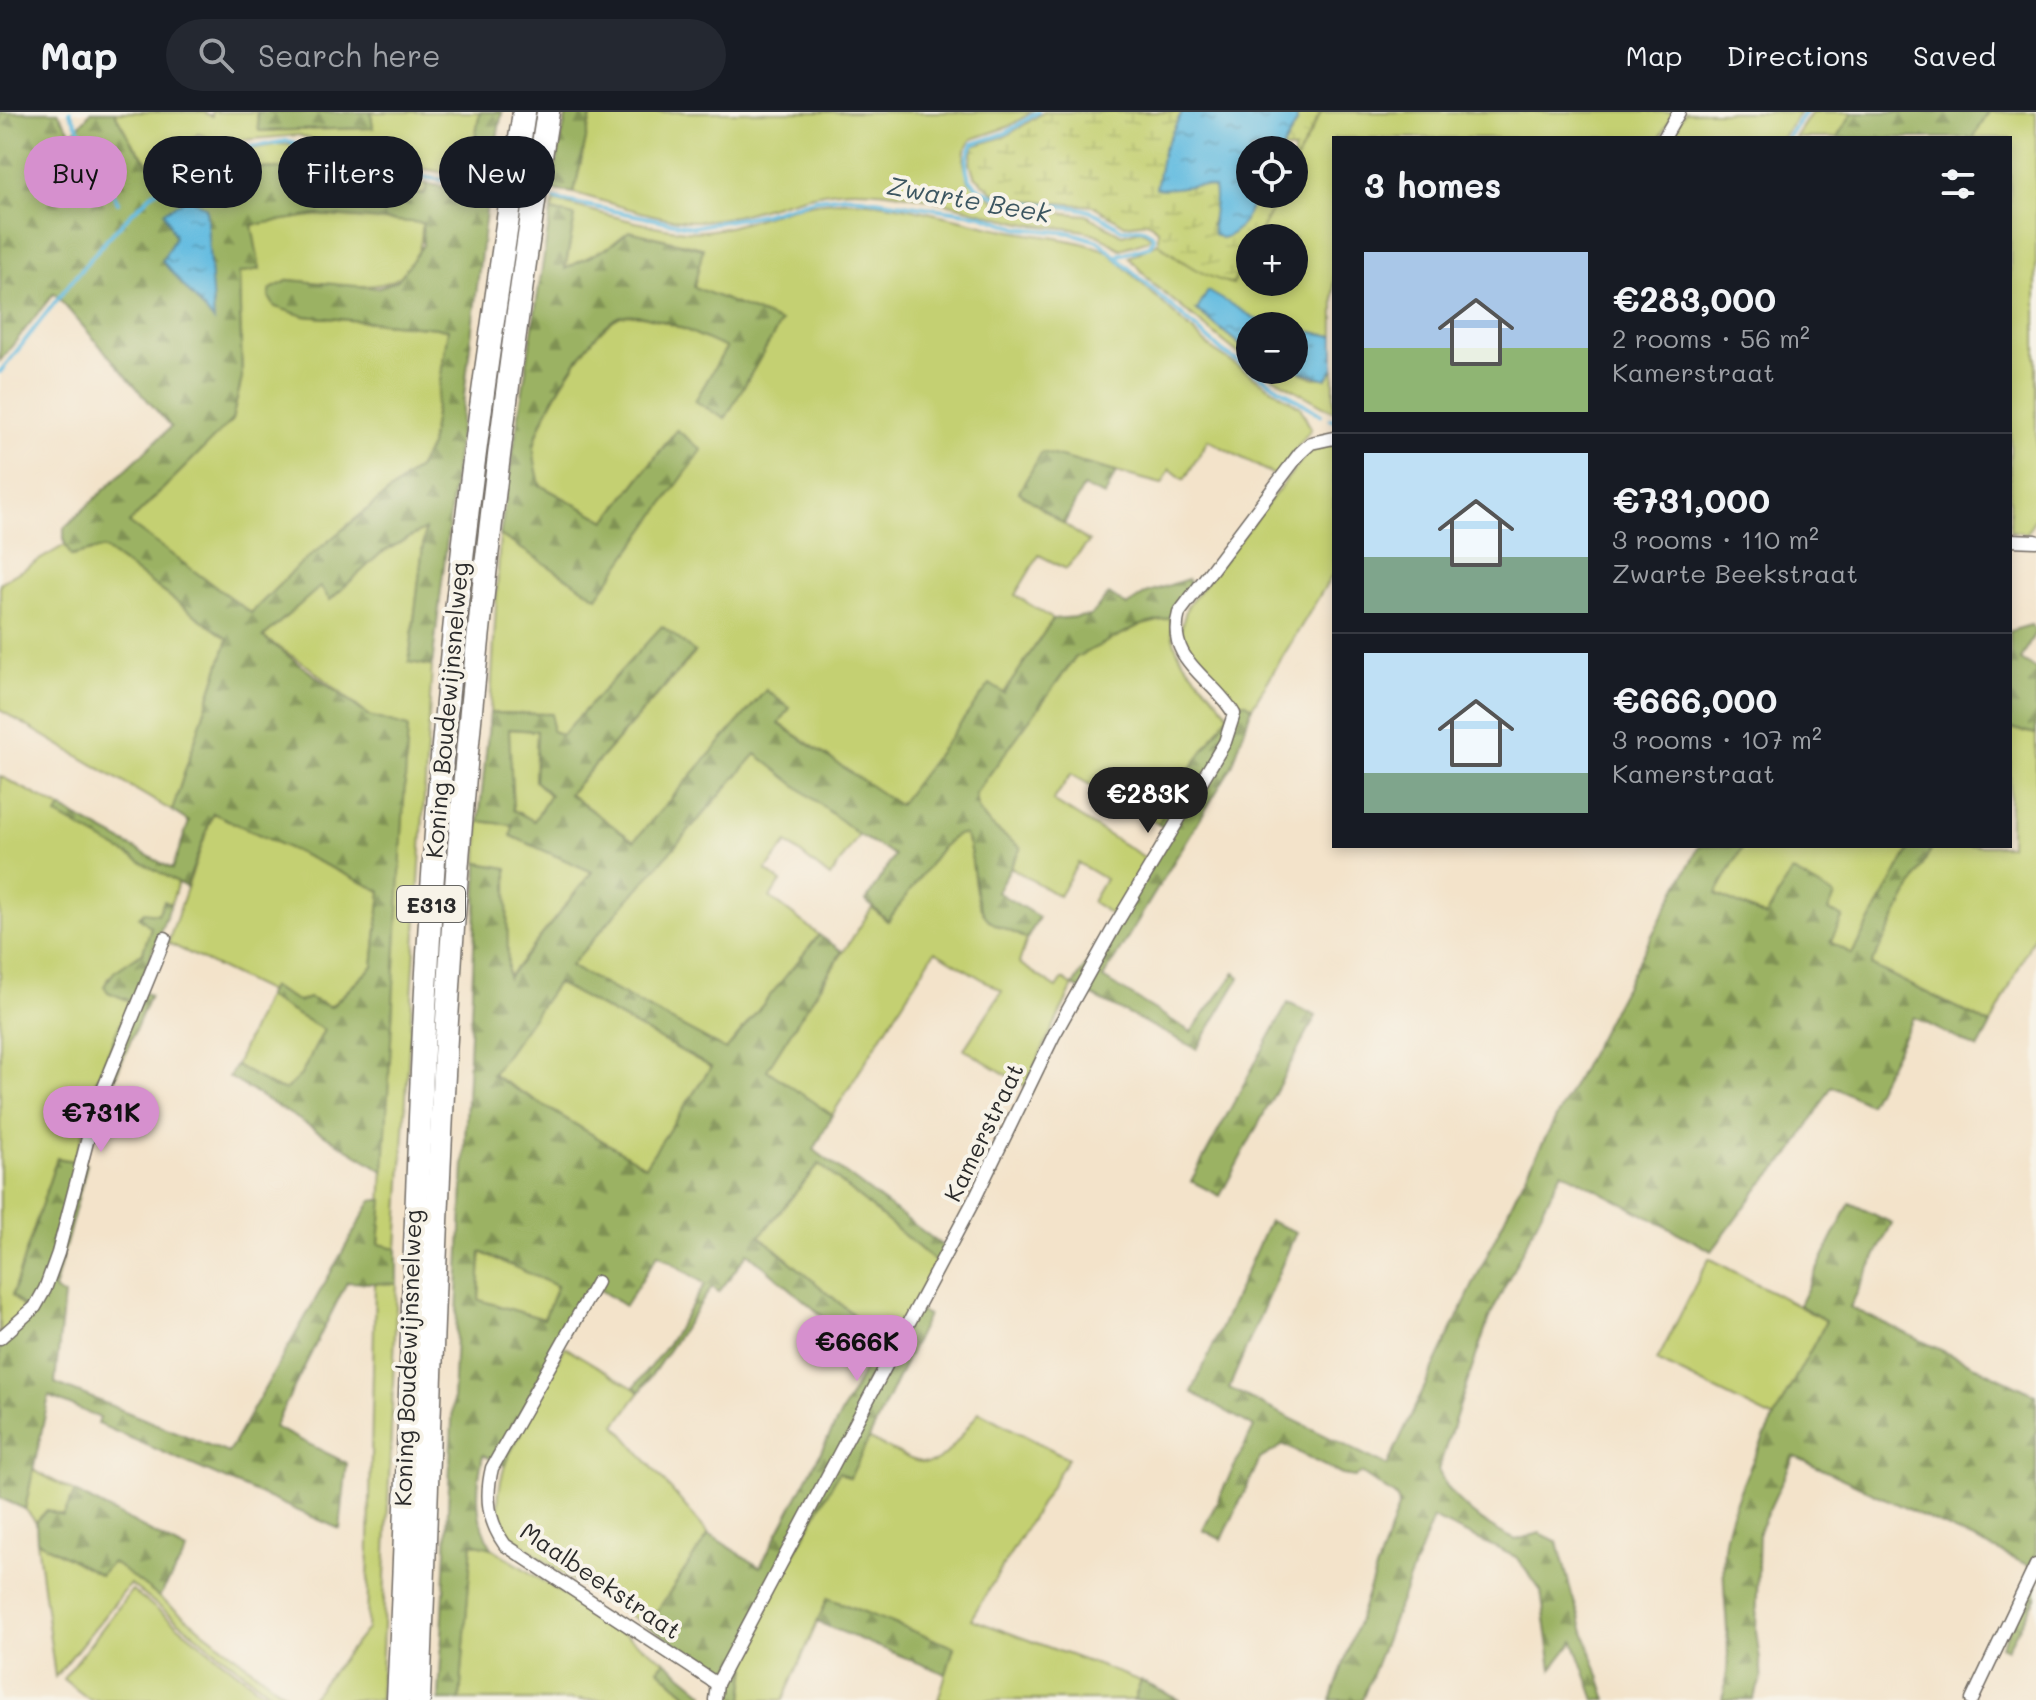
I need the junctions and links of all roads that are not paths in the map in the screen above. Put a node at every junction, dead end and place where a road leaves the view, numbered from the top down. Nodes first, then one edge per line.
1 (524, 112) edge
2 (548, 112) edge
3 (1679, 112) edge
4 (1665, 136) edge
5 (1332, 438) edge
6 (2012, 540) edge
7 (2036, 541) edge
8 (165, 938) dead end
9 (597, 1282) dead end
10 (0, 1338) edge
11 (2036, 1565) edge
12 (717, 1684) junction
13 (398, 1700) edge
14 (419, 1700) edge
15 (715, 1700) edge
16 (1972, 1700) edge

1 - 13 highway, Koning Boudewijnsnelweg / E313
2 - 14 highway, Koning Boudewijnsnelweg / E313
3 - 4 street
5 - 12 street, Kamerstraat
6 - 7 street
8 - 10 street
9 - 12 street, Maalbeekstraat
11 - 16 street
12 - 15 street, Kamerstraat

